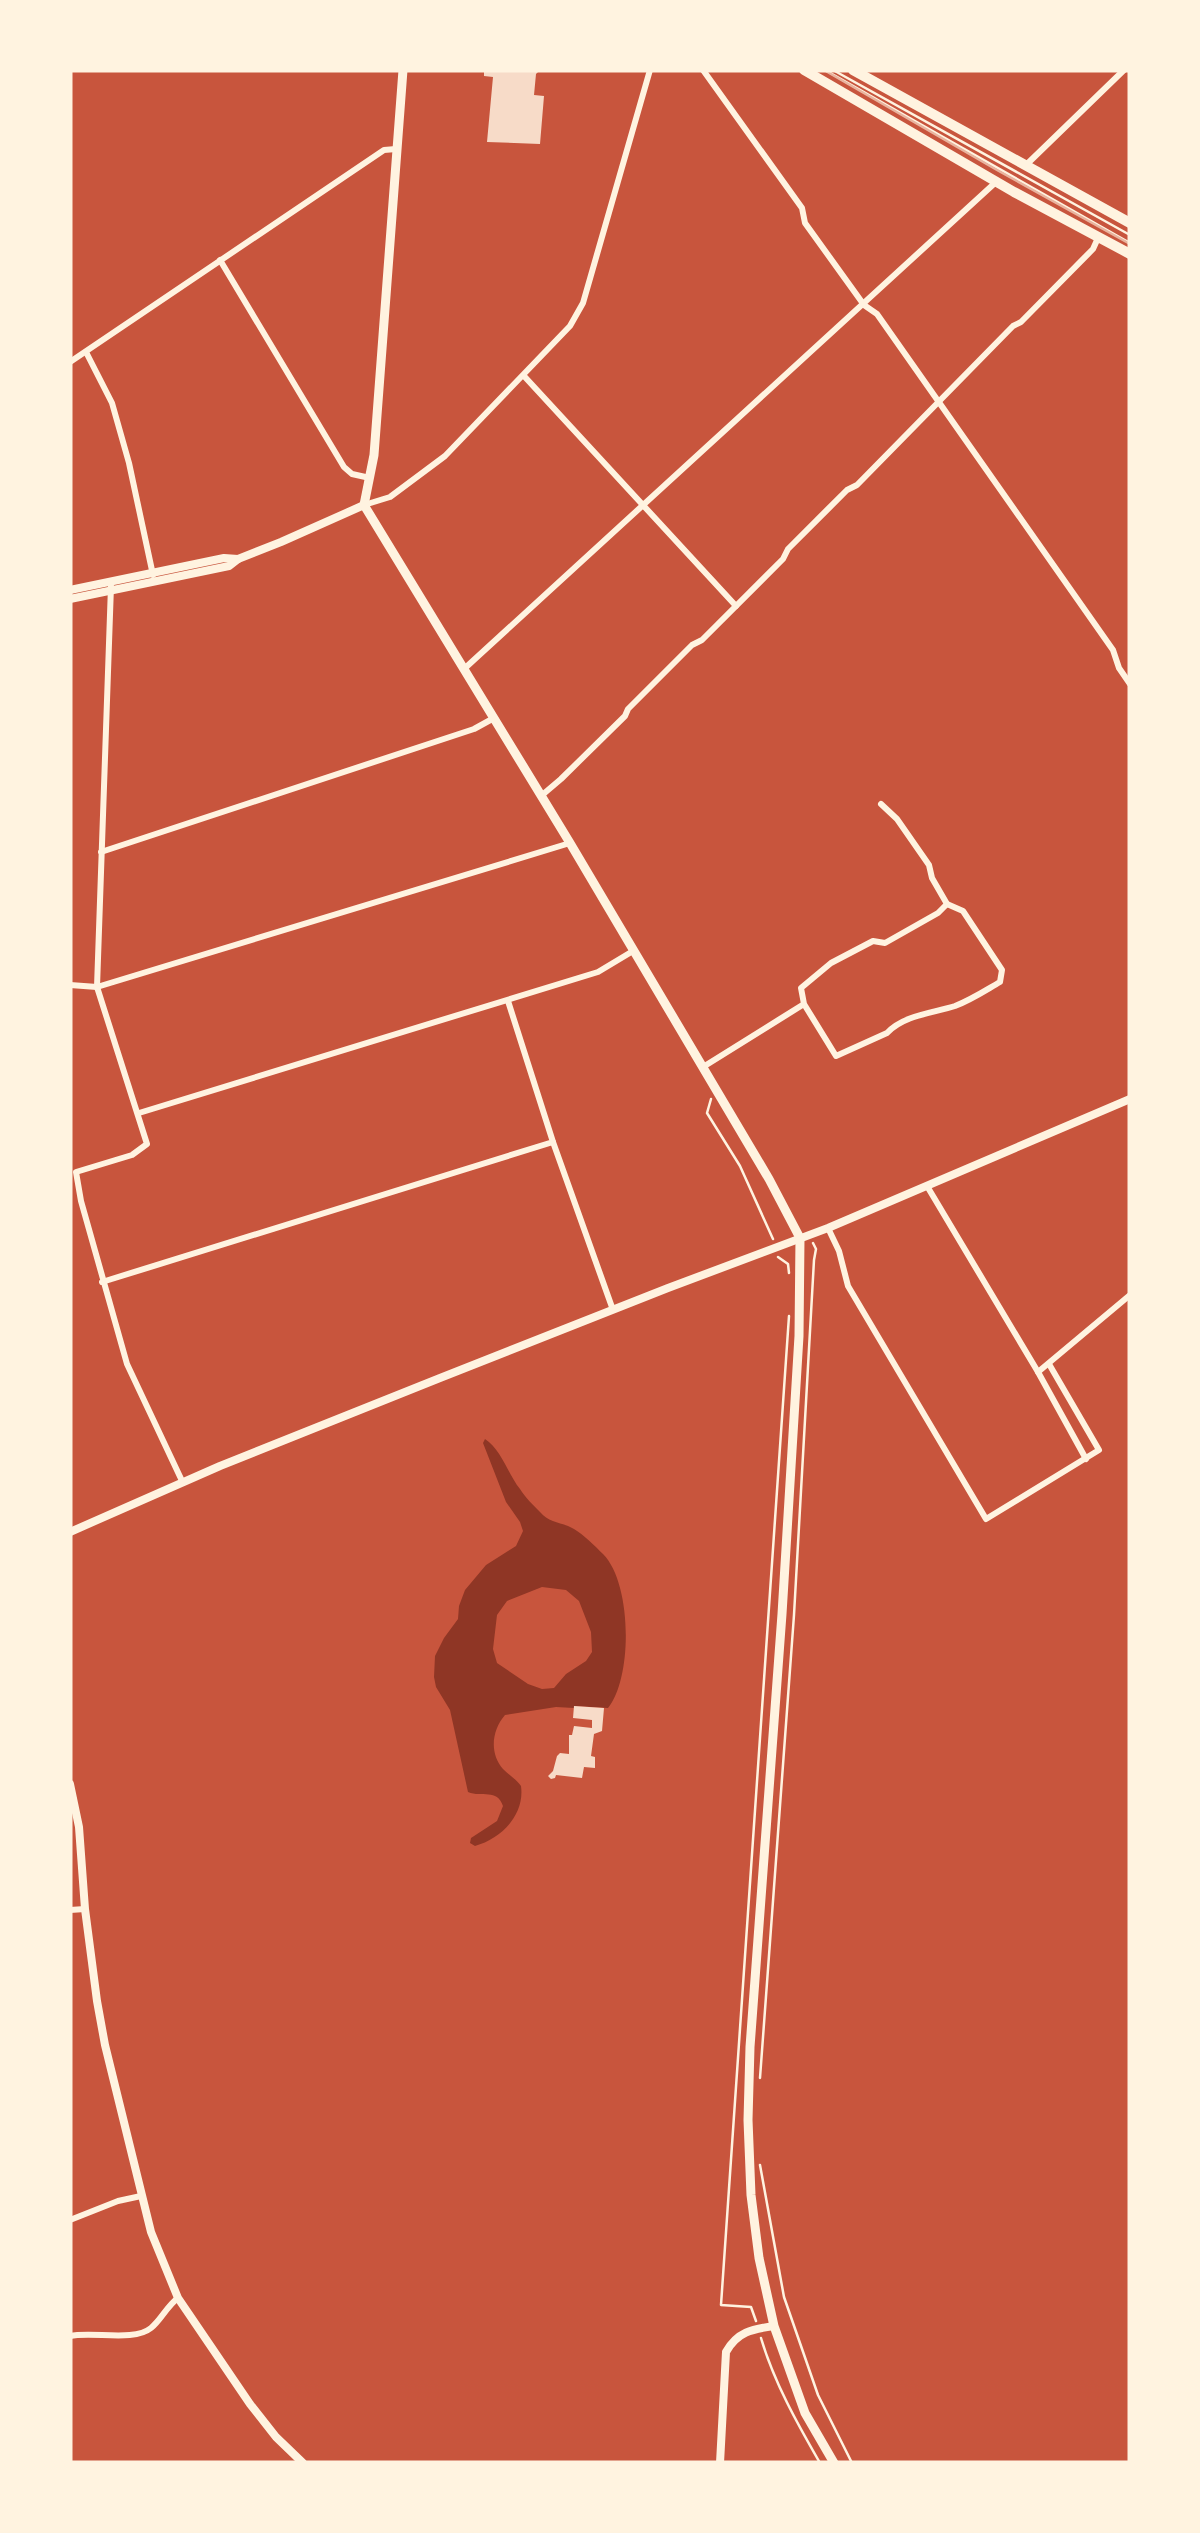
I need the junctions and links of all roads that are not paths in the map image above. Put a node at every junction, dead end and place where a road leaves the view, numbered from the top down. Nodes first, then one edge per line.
1 (402, 70) edge
2 (703, 70) edge
3 (804, 70) edge
4 (826, 70) edge
5 (833, 70) edge
6 (854, 70) edge
7 (1124, 70) edge
8 (647, 71) edge
9 (396, 149) junction
10 (1026, 165) junction
11 (997, 181) junction
12 (1130, 224) edge
13 (1130, 235) edge
14 (1098, 238) junction
15 (1130, 243) edge
16 (1130, 254) edge
17 (220, 260) junction
18 (864, 305) junction
19 (86, 352) junction
20 (70, 362) edge
21 (524, 376) junction
22 (938, 402) junction
23 (370, 478) junction
24 (364, 505) junction
25 (644, 505) junction
26 (153, 577) junction
27 (111, 586) junction
28 (70, 590) edge
29 (70, 599) edge
30 (736, 606) junction
31 (464, 669) junction
32 (1130, 684) edge
33 (494, 718) junction
34 (541, 796) junction
35 (882, 804) dead end
36 (570, 843) junction
37 (101, 852) junction
38 (947, 904) junction
39 (633, 951) junction
40 (70, 985) edge
41 (97, 987) junction
42 (508, 1000) junction
43 (804, 1004) junction
44 (702, 1068) junction
45 (1130, 1099) edge
46 (139, 1113) junction
47 (552, 1142) junction
48 (927, 1186) junction
49 (828, 1228) junction
50 (805, 1236) junction
51 (102, 1282) junction
52 (1130, 1294) edge
53 (613, 1310) junction
54 (1049, 1364) junction
55 (1038, 1372) junction
56 (1086, 1459) junction
57 (183, 1483) junction
58 (70, 1532) edge
59 (70, 1784) edge
60 (85, 1909) junction
61 (70, 1910) edge
62 (141, 2196) junction
63 (70, 2220) edge
64 (178, 2298) junction
65 (774, 2326) junction
66 (70, 2336) edge
67 (302, 2463) edge
68 (720, 2463) edge
69 (834, 2463) edge

1 - 9 main road
2 - 18 street
3 - 11 main road
4 - 15 lane
5 - 13 lane
6 - 10 main road
7 - 10 street
8 - 21 street
9 - 17 street
9 - 23 main road
10 - 12 main road
11 - 14 main road
11 - 18 street
14 - 16 main road
14 - 22 street
17 - 19 street
17 - 23 street
18 - 22 street
18 - 25 street
19 - 20 street
19 - 26 street
21 - 24 street
21 - 25 street
22 - 30 street
22 - 32 street
23 - 24 main road
24 - 26 street
24 - 31 main road
25 - 30 street
25 - 31 street
26 - 27 street
27 - 28 street
27 - 29 street
27 - 37 street
30 - 34 street
31 - 33 main road
33 - 34 main road
33 - 37 street
34 - 36 main road
35 - 38 street
36 - 39 main road
36 - 41 street
37 - 41 street
38 - 43 street
38 - 43 street
39 - 42 street
39 - 44 main road
40 - 41 street
41 - 46 street
42 - 46 street
42 - 47 street
43 - 44 street
44 - 50 main road
45 - 48 street
46 - 51 street
47 - 51 street
47 - 53 street
48 - 49 street
48 - 55 street
49 - 50 street
49 - 56 street
50 - 53 street
50 - 65 main road
51 - 57 street
52 - 54 street
53 - 57 street
54 - 55 street
54 - 56 street
55 - 56 street
57 - 58 street
59 - 60 street
60 - 61 street
60 - 62 street
62 - 63 street
62 - 64 street
64 - 66 street
64 - 67 street
65 - 68 street
65 - 69 main road

